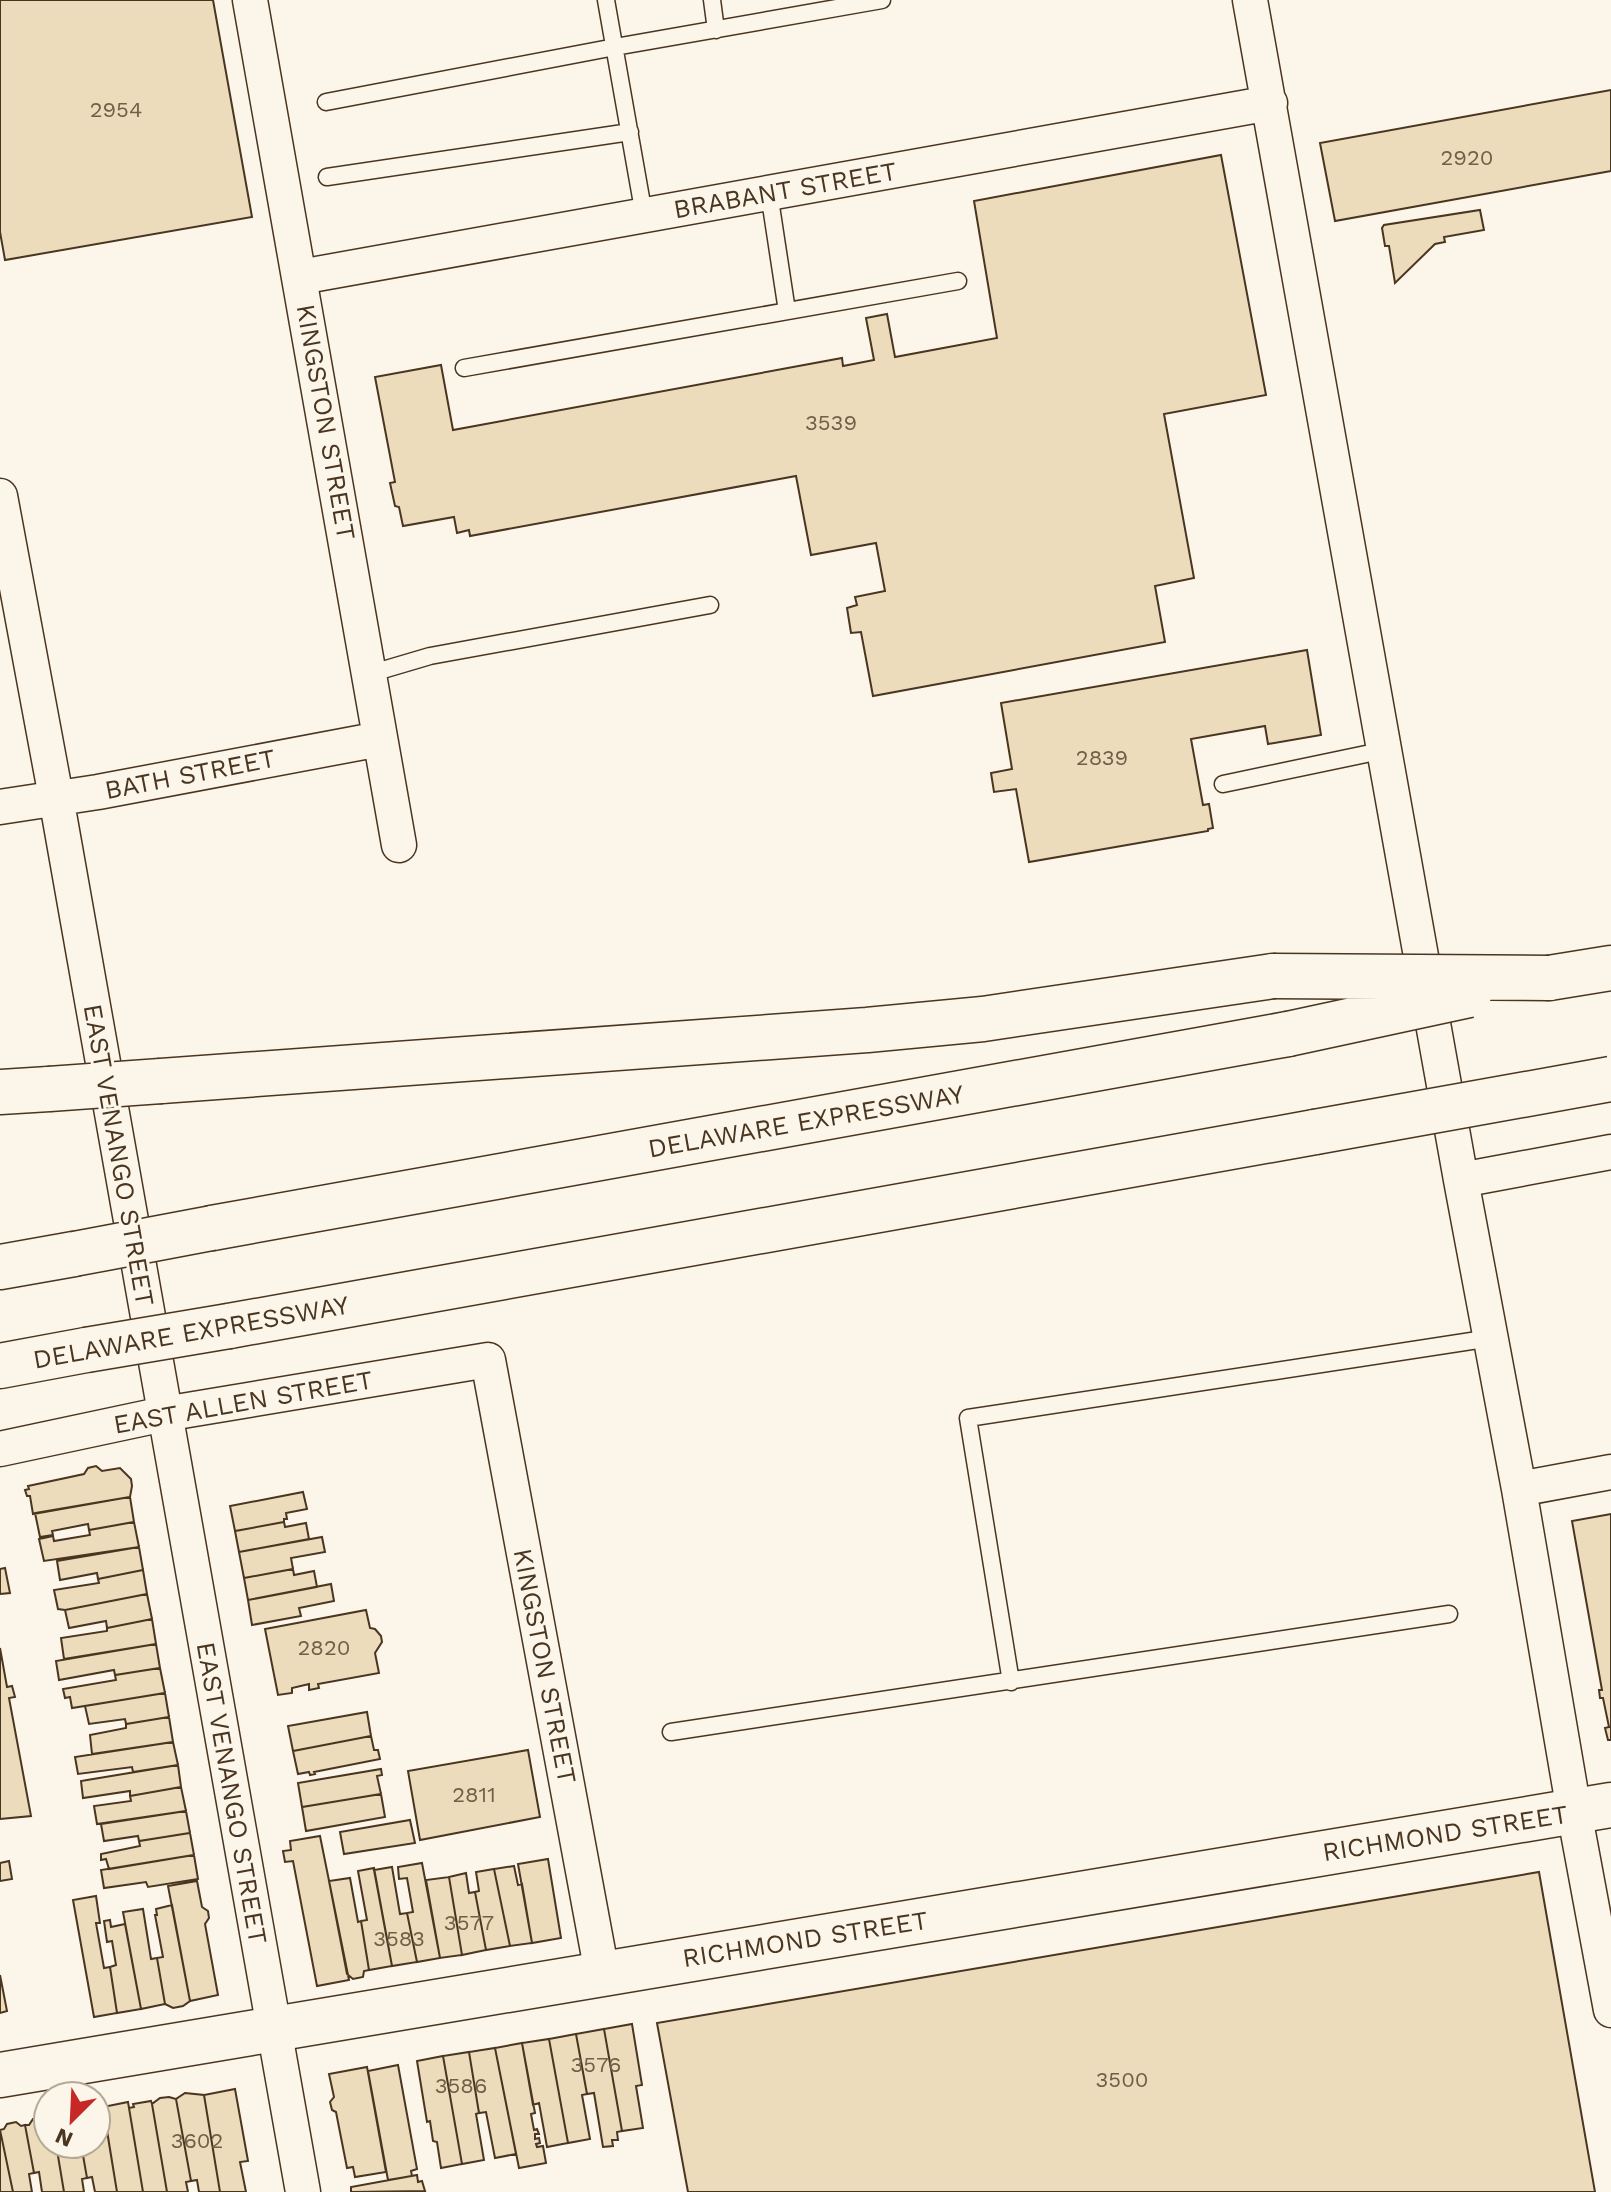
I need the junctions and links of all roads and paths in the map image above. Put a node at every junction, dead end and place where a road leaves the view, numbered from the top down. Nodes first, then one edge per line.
1 (250, 0) edge
2 (606, 0) edge
3 (712, 0) edge
4 (882, 0) edge
5 (1250, 0) edge
6 (716, 30) junction
7 (615, 47) junction
8 (326, 102) dead end
9 (1270, 103) junction
10 (630, 132) junction
11 (327, 177) dead end
12 (769, 193) junction
13 (644, 215) junction
14 (300, 277) junction
15 (958, 281) dead end
16 (787, 311) junction
17 (464, 368) dead end
18 (0, 496) edge
19 (710, 605) dead end
20 (369, 674) junction
21 (380, 739) junction
22 (1385, 750) junction
23 (1223, 784) dead end
24 (56, 797) junction
25 (0, 807) edge
26 (399, 845) dead end
27 (1611, 968) edge
28 (1549, 978) junction
29 (1611, 1079) edge
30 (0, 1092) edge
31 (1611, 1152) edge
32 (1461, 1180) junction
33 (0, 1267) edge
34 (1491, 1338) junction
35 (488, 1360) joint
36 (0, 1366) edge
37 (164, 1414) junction
38 (0, 1449) edge
39 (1611, 1472) edge
40 (1519, 1489) junction
41 (1449, 1614) dead end
42 (1011, 1682) junction
43 (671, 1732) dead end
44 (1593, 1808) edge
45 (602, 1973) junction
46 (1611, 2010) edge
47 (274, 2028) junction
48 (0, 2075) edge
49 (303, 2192) edge

1 - 14 street, KINGSTON STREET
2 - 7 lane
3 - 6 lane
4 - 6 lane
5 - 9 street
6 - 7 lane
7 - 8 lane
7 - 10 lane
9 - 12 street, BRABANT STREET
9 - 22 street
10 - 11 lane
10 - 13 lane
12 - 13 street, BRABANT STREET
12 - 16 lane
13 - 14 street, BRABANT STREET
14 - 20 street, KINGSTON STREET
15 - 16 lane
16 - 17 lane
18 - 24 street, EAST VENANGO STREET
19 - 20 lane
20 - 21 street, KINGSTON STREET
21 - 24 street, BATH STREET
21 - 26 street, KINGSTON STREET
22 - 23 lane
22 - 32 street
24 - 25 street, BATH STREET
24 - 37 street, EAST VENANGO STREET
27 - 28 main road, DELAWARE EXPRESSWAY
28 - 30 main road, bridge
28 - 33 main road, DELAWARE EXPRESSWAY, bridge
29 - 36 main road, DELAWARE EXPRESSWAY, bridge
31 - 32 street
32 - 34 street
34 - 40 street
34 - 42 lane
35 - 37 street, EAST ALLEN STREET
35 - 45 street, KINGSTON STREET
37 - 38 street, EAST ALLEN STREET
37 - 47 street, EAST VENANGO STREET
39 - 40 street
40 - 44 street
41 - 42 lane
42 - 43 lane
44 - 45 main road, RICHMOND STREET
44 - 46 street
45 - 47 main road, RICHMOND STREET
47 - 48 main road, RICHMOND STREET
47 - 49 street, EAST VENANGO STREET

